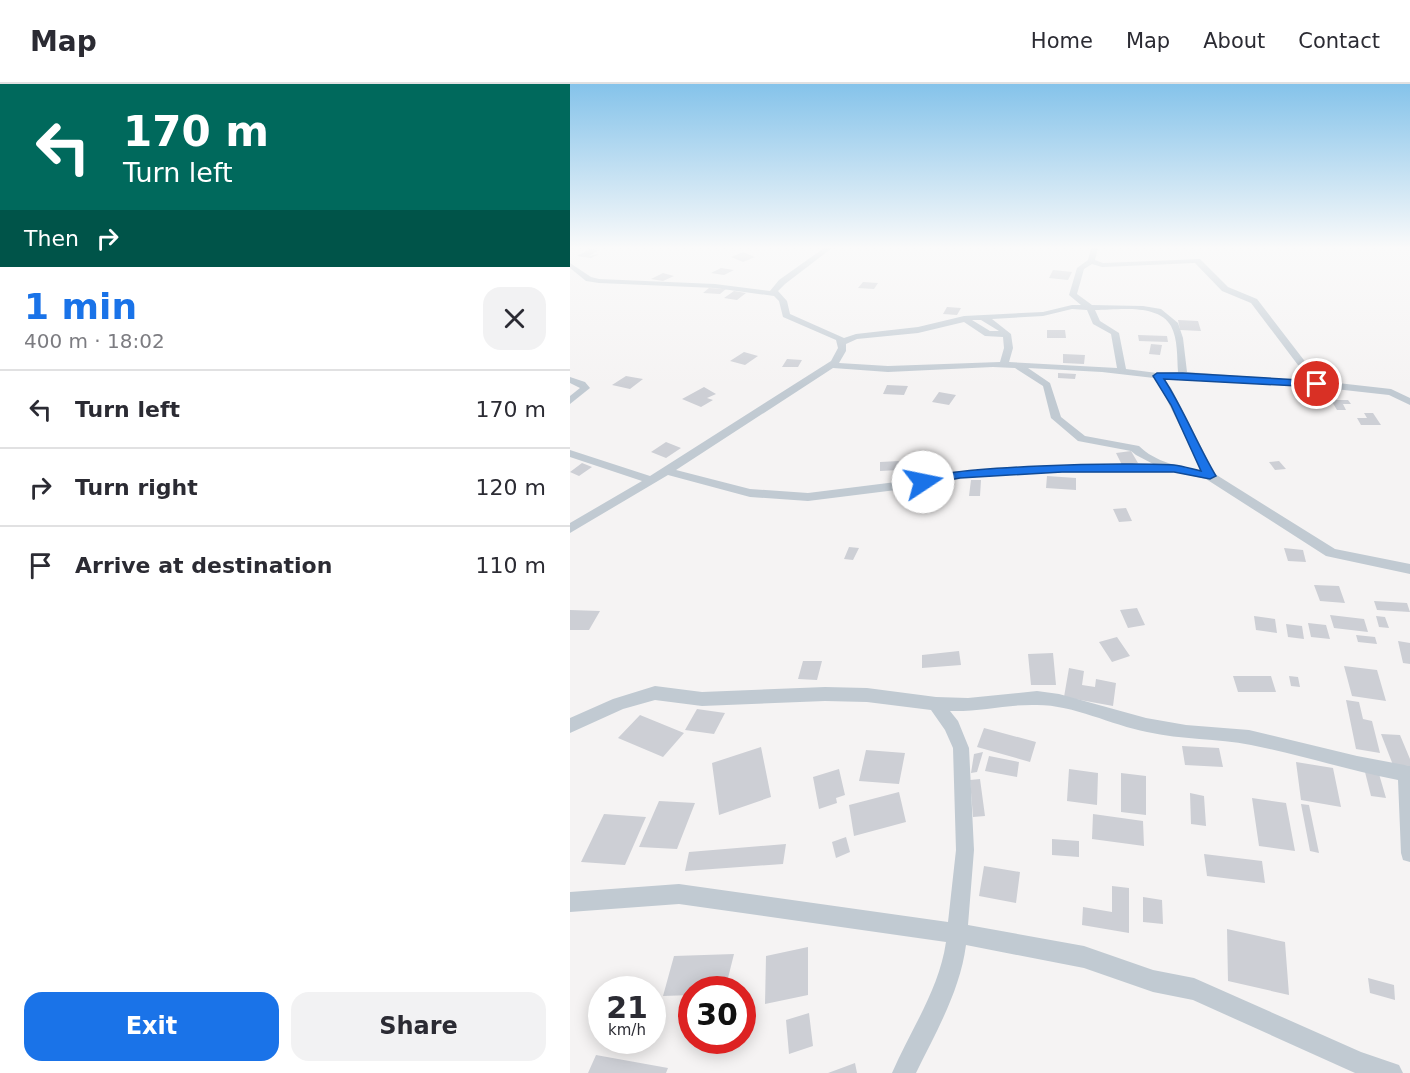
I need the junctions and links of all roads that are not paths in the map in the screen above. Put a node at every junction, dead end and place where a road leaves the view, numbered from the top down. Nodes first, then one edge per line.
1 (774, 294) edge
2 (1073, 294) edge
3 (1236, 294) edge
4 (1090, 307) junction
5 (984, 318) junction
6 (964, 319) junction
7 (1007, 334) junction
8 (842, 342) junction
9 (831, 365) junction
10 (1004, 365) junction
11 (1017, 365) junction
12 (1122, 371) junction
13 (1183, 375) junction
14 (1157, 376) junction
15 (570, 380) edge
16 (1317, 384) junction
17 (570, 401) edge
18 (1410, 402) edge
19 (570, 453) edge
20 (1174, 469) junction
21 (666, 471) junction
22 (1210, 476) junction
23 (651, 480) junction
24 (570, 529) edge
25 (1410, 569) edge
26 (936, 704) junction
27 (570, 726) edge
28 (1408, 773) edge
29 (1410, 853) edge
30 (570, 902) edge
31 (956, 933) junction
32 (1360, 1068) edge
33 (904, 1073) edge
34 (1391, 1073) edge

1 - 8 street
2 - 4 street
3 - 16 street
4 - 5 street
4 - 12 street
4 - 13 street
5 - 6 street
5 - 7 street
6 - 7 street
6 - 8 street
7 - 10 street
8 - 9 street
9 - 10 street
9 - 21 street
10 - 11 street
11 - 12 street
11 - 20 street
12 - 14 street
13 - 14 street
13 - 16 street
14 - 22 street
15 - 17 street
16 - 18 street
19 - 23 street
20 - 21 street
20 - 22 street
21 - 23 street
22 - 25 street
23 - 24 street
26 - 27 street
26 - 28 street
26 - 31 street
28 - 29 street
30 - 31 street
31 - 32 street
31 - 33 street
32 - 34 street

